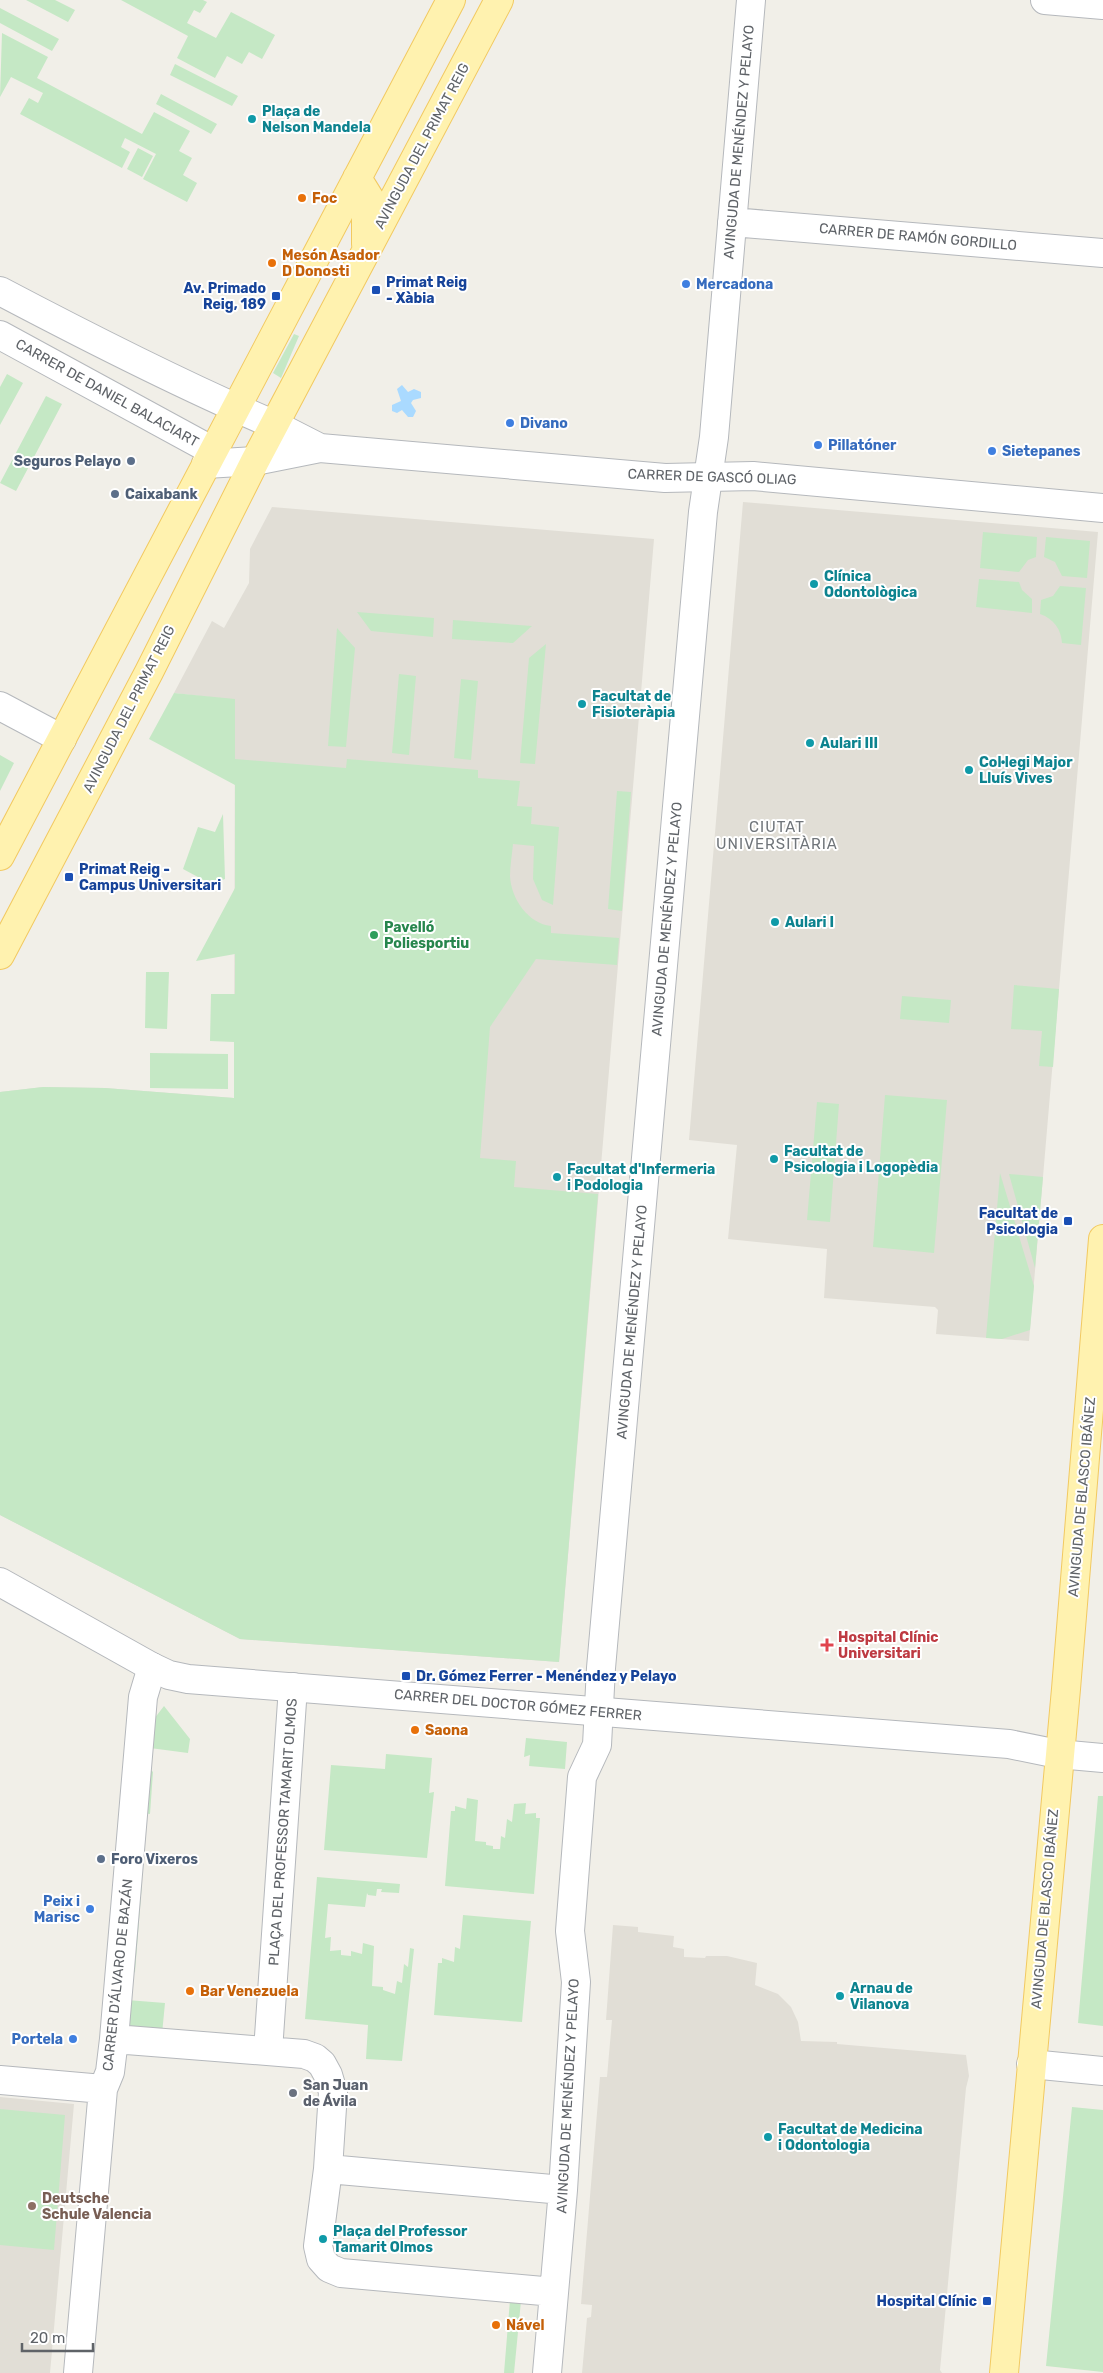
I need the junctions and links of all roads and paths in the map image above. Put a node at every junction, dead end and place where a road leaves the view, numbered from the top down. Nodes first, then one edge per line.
1 (451, 0) edge
2 (499, 0) edge
3 (751, 0) edge
4 (1045, 0) edge
5 (1103, 5) edge
6 (357, 178) junction
7 (732, 222) junction
8 (366, 250) junction
9 (1103, 253) edge
10 (0, 291) edge
11 (0, 329) edge
12 (0, 335) edge
13 (113, 351) junction
14 (236, 408) junction
15 (275, 425) junction
16 (320, 448) junction
17 (210, 457) junction
18 (255, 461) junction
19 (709, 477) junction
20 (1103, 508) edge
21 (0, 706) edge
22 (62, 739) junction
23 (0, 856) edge
24 (0, 955) edge
25 (1103, 1239) edge
26 (2, 1588) edge
27 (152, 1667) junction
28 (293, 1687) junction
29 (600, 1712) junction
30 (1058, 1754) junction
31 (1103, 1758) edge
32 (114, 2039) junction
33 (268, 2052) junction
34 (1030, 2064) junction
35 (1103, 2071) edge
36 (0, 2080) edge
37 (103, 2089) junction
38 (328, 2169) junction
39 (563, 2190) junction
40 (554, 2292) junction
41 (78, 2373) edge
42 (547, 2373) edge
43 (1004, 2373) edge

1 - 6 main road
2 - 8 main road, AVINGUDA DEL PRIMAT REIG
3 - 7 street, AVINGUDA DE MENÉNDEZ Y PELAYO
4 - 5 street
6 - 8 main road
6 - 14 main road
7 - 9 street, CARRER DE RAMÓN GORDILLO
7 - 19 street, AVINGUDA DE MENÉNDEZ Y PELAYO
8 - 15 main road, AVINGUDA DEL PRIMAT REIG
10 - 13 street, CARRER DE DANIEL BALACIART
11 - 13 street, CARRER DE DANIEL BALACIART
12 - 17 street, CARRER DE DANIEL BALACIART
13 - 14 street, CARRER DE DANIEL BALACIART
14 - 15 street
14 - 17 main road
15 - 16 street, CARRER DE GASCÓ OLIAG
15 - 18 main road, AVINGUDA DEL PRIMAT REIG
16 - 18 street, CARRER DE GASCÓ OLIAG
16 - 19 street, CARRER DE GASCÓ OLIAG
17 - 18 street
17 - 22 main road
18 - 24 main road, AVINGUDA DEL PRIMAT REIG
19 - 20 street, CARRER DE GASCÓ OLIAG
19 - 29 street, AVINGUDA DE MENÉNDEZ Y PELAYO
21 - 22 street
22 - 23 main road
25 - 30 main road, AVINGUDA DE BLASCO IBÁÑEZ
26 - 27 street, CARRER DEL DOCTOR GÓMEZ FERRER
27 - 28 street, CARRER DEL DOCTOR GÓMEZ FERRER
27 - 32 street, CARRER D'ÁLVARO DE BAZÁN
28 - 29 street, CARRER DEL DOCTOR GÓMEZ FERRER
28 - 33 street, PLAÇA DEL PROFESSOR TAMARIT OLMOS
29 - 30 street, CARRER DEL DOCTOR GÓMEZ FERRER
29 - 39 street, AVINGUDA DE MENÉNDEZ Y PELAYO
30 - 31 street
30 - 34 main road, AVINGUDA DE BLASCO IBÁÑEZ
32 - 33 street
32 - 37 street, CARRER D'ÁLVARO DE BAZÁN
33 - 38 street
34 - 35 street
34 - 43 main road, AVINGUDA DE BLASCO IBÁÑEZ
36 - 37 street
37 - 41 street, CARRER D'ÁLVARO DE BAZÁN
38 - 39 street
38 - 40 street
39 - 40 street, AVINGUDA DE MENÉNDEZ Y PELAYO
40 - 42 street, AVINGUDA DE MENÉNDEZ Y PELAYO

